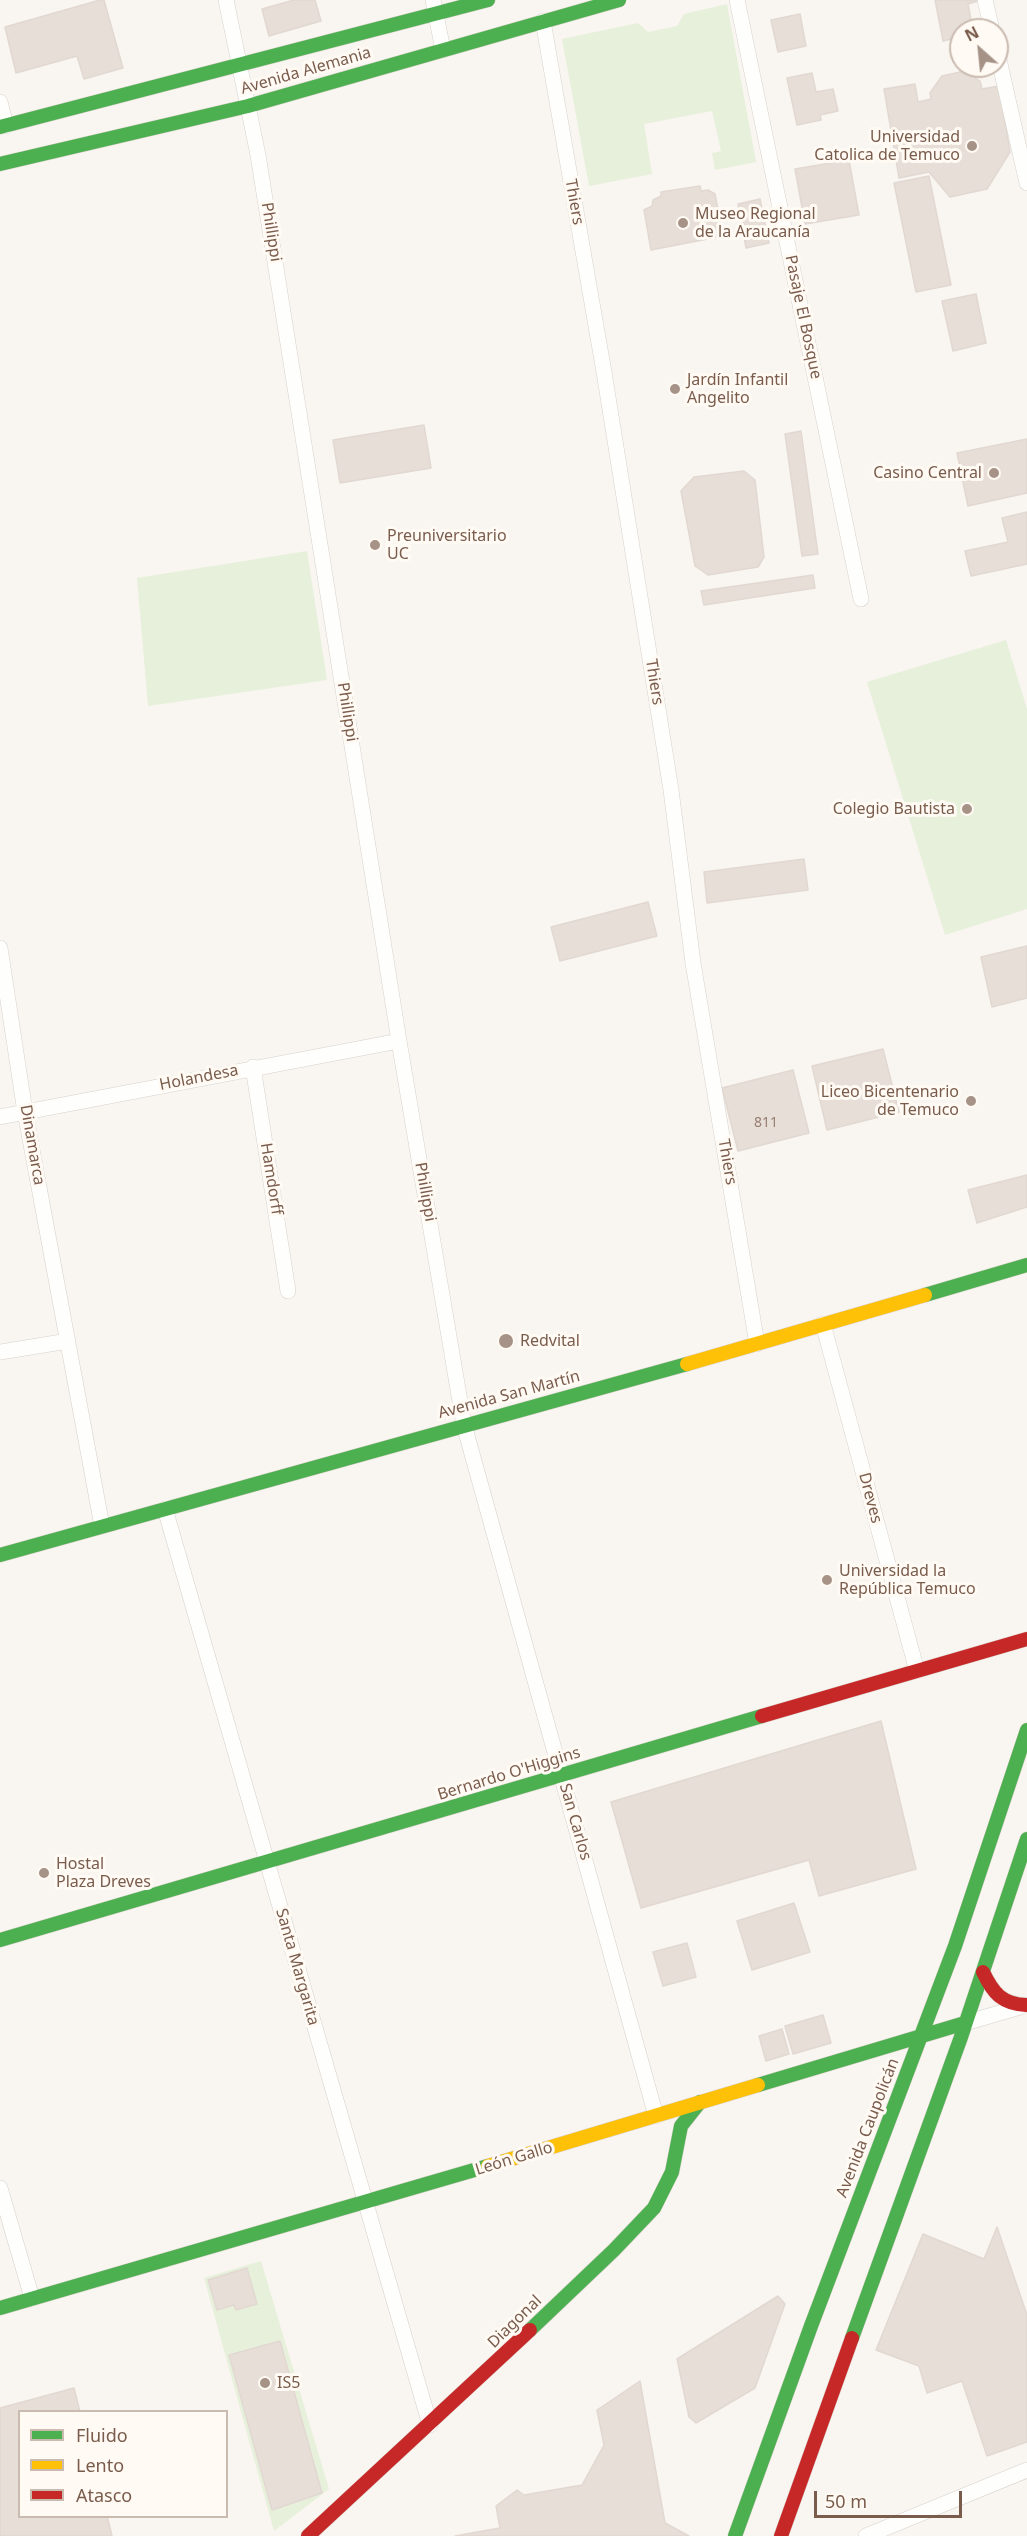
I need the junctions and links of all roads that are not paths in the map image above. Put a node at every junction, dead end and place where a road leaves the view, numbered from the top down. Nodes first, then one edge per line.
1 (226, 0) edge
2 (488, 0) edge
3 (619, 0) edge
4 (736, 0) edge
5 (985, 0) edge
6 (435, 7) edge
7 (542, 16) junction
8 (989, 18) edge
9 (443, 50) junction
10 (240, 65) junction
11 (1003, 78) edge
12 (0, 102) edge
13 (248, 105) junction
14 (3, 127) edge
15 (0, 164) edge
16 (1027, 183) edge
17 (861, 599) dead end
18 (0, 948) edge
19 (399, 1041) junction
20 (253, 1068) junction
21 (25, 1112) junction
22 (0, 1117) edge
23 (1027, 1265) edge
24 (288, 1292) dead end
25 (823, 1324) junction
26 (68, 1341) junction
27 (757, 1344) junction
28 (0, 1352) edge
29 (464, 1425) junction
30 (165, 1509) junction
31 (102, 1526) junction
32 (0, 1556) edge
33 (1027, 1639) edge
34 (917, 1671) junction
35 (1027, 1730) edge
36 (562, 1776) junction
37 (1027, 1839) edge
38 (267, 1862) junction
39 (0, 1940) edge
40 (983, 1972) junction
41 (1027, 2005) edge
42 (965, 2023) junction
43 (921, 2036) junction
44 (700, 2102) junction
45 (656, 2116) junction
46 (0, 2188) edge
47 (364, 2204) junction
48 (32, 2298) junction
49 (0, 2308) edge
50 (430, 2425) junction
51 (1027, 2470) edge
52 (308, 2536) edge
53 (735, 2536) edge
54 (781, 2536) edge
55 (866, 2536) edge

1 - 10 street, Phillippi
2 - 6 main road, Avenida Alemania
3 - 7 main road, Avenida Alemania
4 - 17 street, Pasaje El Bosque
5 - 8 street
6 - 9 street
6 - 10 main road, Avenida Alemania
7 - 9 main road, Avenida Alemania
7 - 27 street, Thiers
9 - 13 main road, Avenida Alemania
10 - 13 street, Phillippi
10 - 14 main road, Avenida Alemania
11 - 16 street
12 - 14 street
13 - 15 main road, Avenida Alemania
13 - 19 street, Phillippi
18 - 21 street, Dinamarca
19 - 20 street, Holandesa
19 - 29 street, Phillippi
20 - 21 street, Holandesa
20 - 24 street, Hamdorff
21 - 22 street, Holandesa
21 - 26 street, Dinamarca
23 - 25 main road, Avenida San Martín
25 - 27 main road, Avenida San Martín
25 - 34 street, Dreves
26 - 28 street
26 - 31 street, Dinamarca
27 - 29 main road, Avenida San Martín
29 - 30 main road, Avenida San Martín
29 - 36 street, San Carlos
30 - 31 main road, Avenida San Martín
30 - 38 street, Santa Margarita
31 - 32 main road, Avenida San Martín
33 - 34 main road, Bernardo O'Higgins
34 - 36 main road, Bernardo O'Higgins
35 - 43 main road, Avenida Caupolicán
36 - 38 main road, Bernardo O'Higgins
36 - 45 street, San Carlos
37 - 40 main road
38 - 39 main road, Bernardo O'Higgins
38 - 47 street, Santa Margarita
40 - 41 main road
40 - 42 main road
41 - 42 street, León Gallo
42 - 43 main road, León Gallo
42 - 54 main road
43 - 44 main road, León Gallo
43 - 53 main road, Avenida Caupolicán
44 - 45 main road, León Gallo
44 - 50 main road, Diagonal
45 - 47 main road, León Gallo
46 - 48 street
47 - 48 main road, León Gallo
47 - 50 street, Santa Margarita
48 - 49 main road, León Gallo
50 - 52 main road, Diagonal
51 - 55 street

